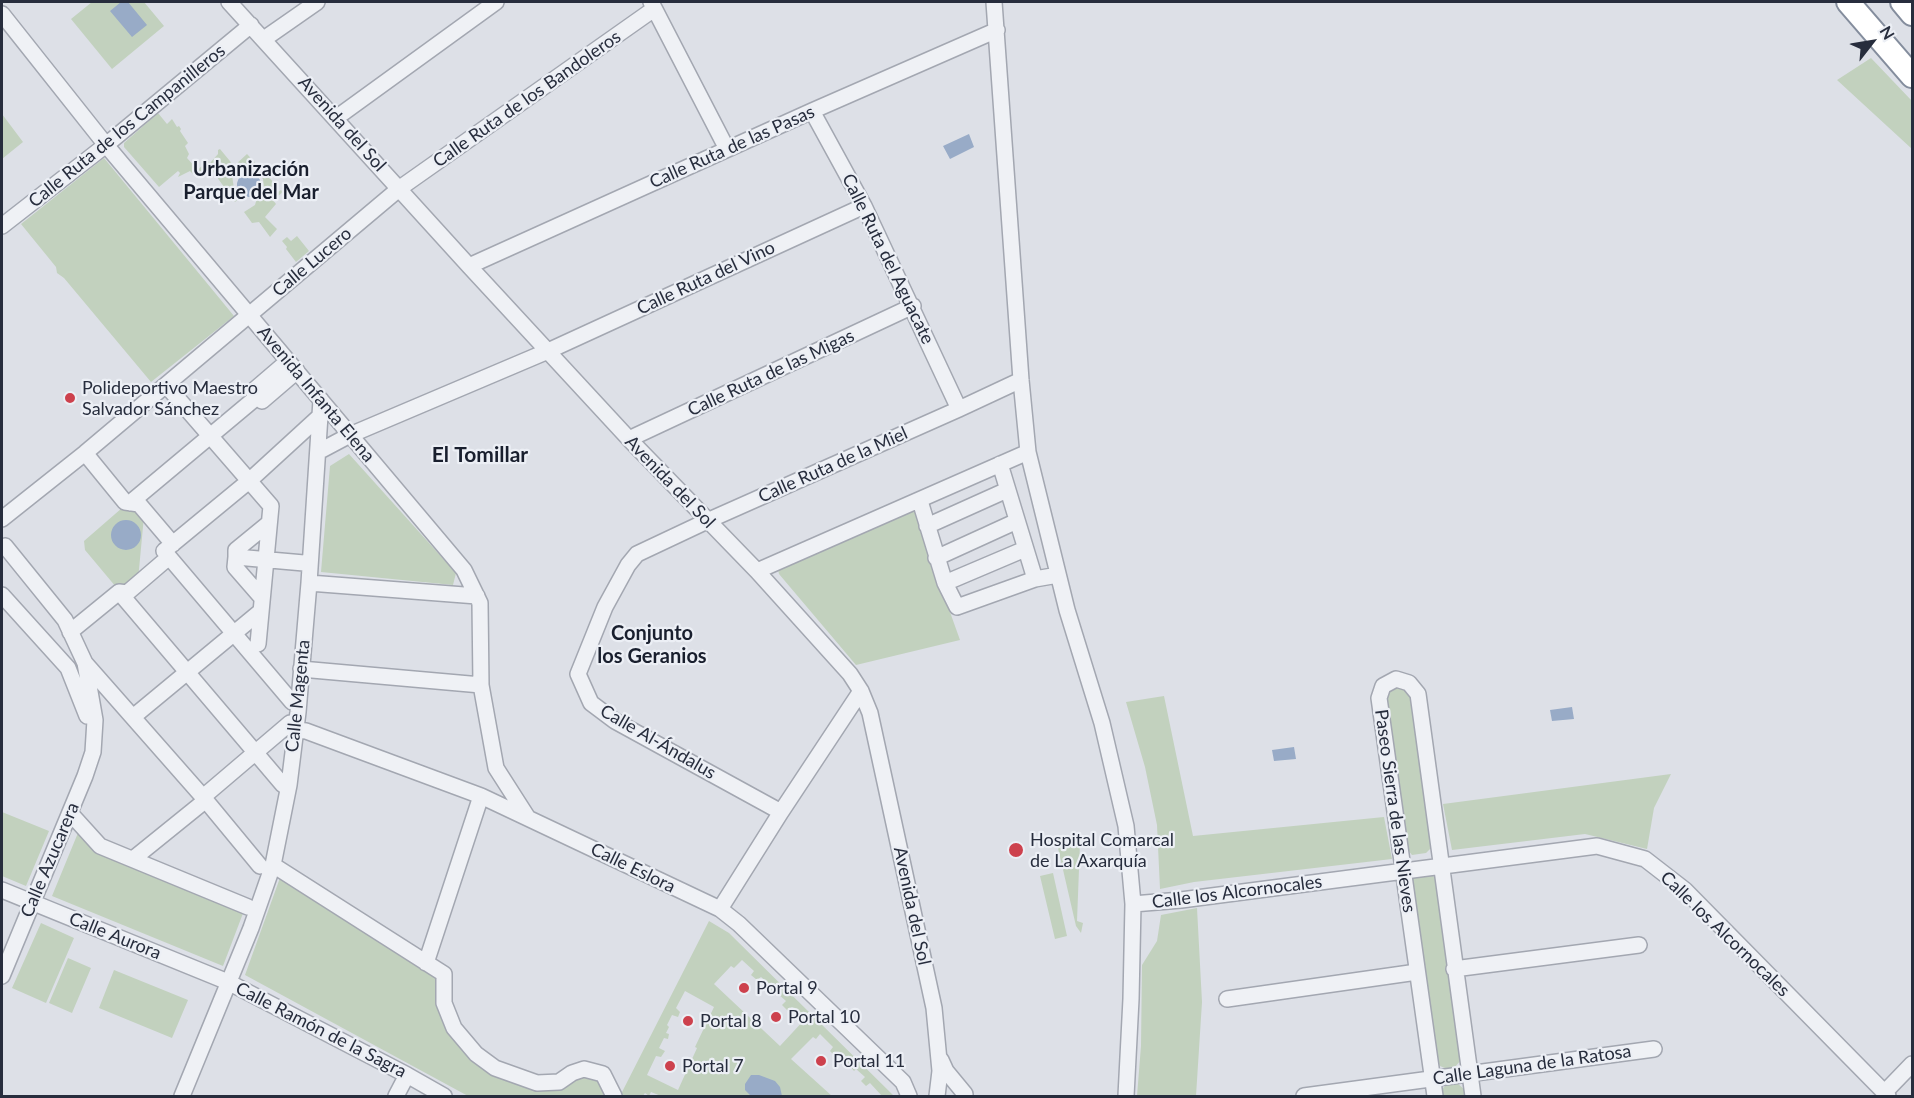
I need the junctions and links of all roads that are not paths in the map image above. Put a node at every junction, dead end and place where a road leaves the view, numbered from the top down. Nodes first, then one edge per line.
1 (229, 2) edge
2 (317, 2) edge
3 (496, 2) edge
4 (994, 2) edge
5 (1848, 2) edge
6 (1902, 2) edge
7 (652, 5) edge
8 (2, 14) edge
9 (1912, 14) edge
10 (251, 25) junction
11 (997, 30) junction
12 (264, 39) junction
13 (1912, 76) edge
14 (812, 111) junction
15 (336, 118) junction
16 (106, 145) junction
17 (727, 149) junction
18 (400, 188) junction
19 (864, 206) junction
20 (2, 226) edge
21 (469, 266) junction
22 (913, 306) junction
23 (249, 315) junction
24 (548, 351) junction
25 (292, 366) junction
26 (1021, 380) junction
27 (166, 386) junction
28 (321, 400) junction
29 (959, 409) junction
30 (320, 416) junction
31 (350, 435) junction
32 (211, 436) junction
33 (629, 439) junction
34 (318, 452) junction
35 (1028, 452) junction
36 (85, 453) junction
37 (999, 464) junction
38 (249, 481) junction
39 (1007, 490) junction
40 (920, 501) junction
41 (130, 503) junction
42 (2, 521) edge
43 (707, 521) junction
44 (1017, 521) junction
45 (269, 523) junction
46 (927, 526) junction
47 (3, 549) edge
48 (1025, 549) junction
49 (169, 550) junction
50 (236, 557) junction
51 (936, 558) junction
52 (266, 560) junction
53 (304, 563) dead end
54 (757, 571) junction
55 (1058, 575) junction
56 (1035, 579) junction
57 (309, 583) junction
58 (945, 583) junction
59 (119, 592) junction
60 (2, 595) edge
61 (477, 596) junction
62 (262, 605) junction
63 (70, 632) junction
64 (234, 634) junction
65 (258, 644) dead end
66 (85, 663) junction
67 (301, 669) junction
68 (188, 672) junction
69 (481, 686) junction
70 (861, 692) junction
71 (292, 702) dead end
72 (133, 717) junction
73 (293, 726) junction
74 (256, 752) junction
75 (85, 776) junction
76 (283, 785) dead end
77 (480, 796) junction
78 (204, 798) junction
79 (781, 812) junction
80 (70, 814) junction
81 (528, 818) junction
82 (133, 859) junction
83 (267, 866) junction
84 (1440, 866) junction
85 (1404, 870) junction
86 (2, 890) edge
87 (33, 902) junction
88 (1133, 904) junction
89 (248, 907) dead end
90 (720, 909) junction
91 (1639, 945) dead end
92 (426, 963) junction
93 (1454, 969) junction
94 (1417, 972) junction
95 (2, 976) edge
96 (228, 982) junction
97 (1227, 999) dead end
98 (1654, 1049) dead end
99 (938, 1052) junction
100 (1912, 1064) edge
101 (1470, 1073) junction
102 (406, 1075) junction
103 (1432, 1079) junction
104 (967, 1095) edge
105 (1886, 1095) edge
106 (182, 1096) edge
107 (396, 1096) edge
108 (444, 1096) edge
109 (614, 1096) edge
110 (909, 1096) edge
111 (937, 1096) edge
112 (942, 1096) edge
113 (1126, 1096) edge
114 (1304, 1096) edge
115 (1435, 1096) edge
116 (1473, 1096) edge

1 - 10 street, Avenida del Sol
2 - 12 street
3 - 15 street
4 - 11 street
5 - 13 highway
6 - 9 highway
7 - 17 street
7 - 18 street, Calle Ruta de los Bandoleros
8 - 16 street, Avenida Infanta Elena
10 - 12 street, Avenida del Sol
10 - 16 street, Calle Ruta de los Campanilleros
11 - 14 street, Calle Ruta de las Pasas
11 - 26 street
12 - 15 street, Avenida del Sol
14 - 17 street, Calle Ruta de las Pasas
14 - 19 street, Calle Ruta del Aguacate
15 - 18 street, Avenida del Sol
16 - 20 street, Calle Ruta de los Campanilleros
16 - 23 street, Avenida Infanta Elena
17 - 21 street, Calle Ruta de las Pasas
18 - 21 street, Avenida del Sol
18 - 23 street, Calle Lucero
19 - 22 street, Calle Ruta del Aguacate
19 - 24 street, Calle Ruta del Vino
21 - 24 street, Avenida del Sol
22 - 29 street, Calle Ruta del Aguacate
22 - 33 street, Calle Ruta de las Migas
23 - 25 street, Avenida Infanta Elena
23 - 27 street, Calle Lucero
24 - 31 street, Calle Ruta del Vino
24 - 33 street, Avenida del Sol
25 - 28 street, Avenida Infanta Elena
25 - 32 street
26 - 29 street, Calle Ruta de la Miel
26 - 35 street
27 - 32 street
27 - 36 street, Calle Lucero
28 - 30 street, Calle Magenta
28 - 31 street, Avenida Infanta Elena
29 - 43 street, Calle Ruta de la Miel
30 - 34 street, Calle Magenta
30 - 38 street
31 - 34 street, Calle Ruta del Vino
31 - 61 street, Avenida Infanta Elena
32 - 38 street
32 - 41 street
33 - 43 street, Avenida del Sol
34 - 57 street, Calle Magenta
35 - 37 street
35 - 55 street
36 - 41 street
36 - 42 street, Calle Lucero
37 - 39 street
37 - 40 street
38 - 45 street
38 - 49 street
39 - 44 street
39 - 46 street
40 - 46 street
40 - 54 street
41 - 49 street
42 - 47 street
43 - 54 street, Avenida del Sol
43 - 79 street, Calle Al-Ándalus
44 - 48 street
44 - 51 street
45 - 50 street
45 - 52 street
46 - 51 street
47 - 63 street, Calle Azucarera
48 - 56 street
48 - 58 street
49 - 59 street
49 - 64 street
50 - 52 street
50 - 62 street
51 - 58 street
52 - 53 street
52 - 62 street
54 - 70 street, Avenida del Sol
55 - 56 street
55 - 88 street
56 - 58 street
57 - 61 street
57 - 67 street, Calle Magenta
59 - 63 street
59 - 68 street
60 - 75 street, Calle Azucarera
61 - 69 street, Avenida Infanta Elena
62 - 64 street
62 - 65 street
63 - 66 street, Calle Azucarera
64 - 68 street
64 - 71 street
66 - 72 street
66 - 75 street, Calle Azucarera
67 - 69 street
67 - 73 street, Calle Magenta
68 - 72 street
68 - 74 street
69 - 81 street, Avenida Infanta Elena
70 - 79 street
70 - 99 street, Avenida del Sol
72 - 78 street
73 - 74 street
73 - 77 street, Calle Eslora
73 - 83 street, Calle Magenta
74 - 76 street
74 - 78 street
75 - 80 street, Calle Azucarera
77 - 81 street, Calle Eslora
77 - 92 street
78 - 82 street
78 - 83 street
79 - 90 street
80 - 82 street
80 - 87 street, Calle Azucarera
81 - 90 street, Calle Eslora
82 - 89 street
83 - 92 street
83 - 96 street, Calle Magenta
84 - 85 street, Calle los Alcornocales
84 - 85 street, Paseo Sierra de las Nieves
84 - 93 street, Paseo Sierra de las Nieves
84 - 105 street, Calle los Alcornocales
85 - 88 street, Calle los Alcornocales
85 - 94 street, Paseo Sierra de las Nieves
86 - 87 street, Calle Aurora
87 - 95 street, Calle Azucarera
87 - 96 street, Calle Aurora
88 - 113 street
90 - 110 street, Calle Eslora
91 - 93 street
92 - 109 street
93 - 101 street, Paseo Sierra de las Nieves
94 - 97 street
94 - 103 street, Paseo Sierra de las Nieves
96 - 102 street, Calle Ramón de la Sagra
96 - 106 street, Calle Magenta
98 - 101 street, Calle Laguna de la Ratosa
99 - 104 street, Avenida del Sol
99 - 111 street, Avenida del Sol
100 - 105 street
101 - 103 street, Calle Laguna de la Ratosa
101 - 116 street, Paseo Sierra de las Nieves
102 - 107 street
102 - 108 street, Calle Ramón de la Sagra
103 - 114 street, Calle Laguna de la Ratosa
103 - 115 street, Paseo Sierra de las Nieves
104 - 112 street

